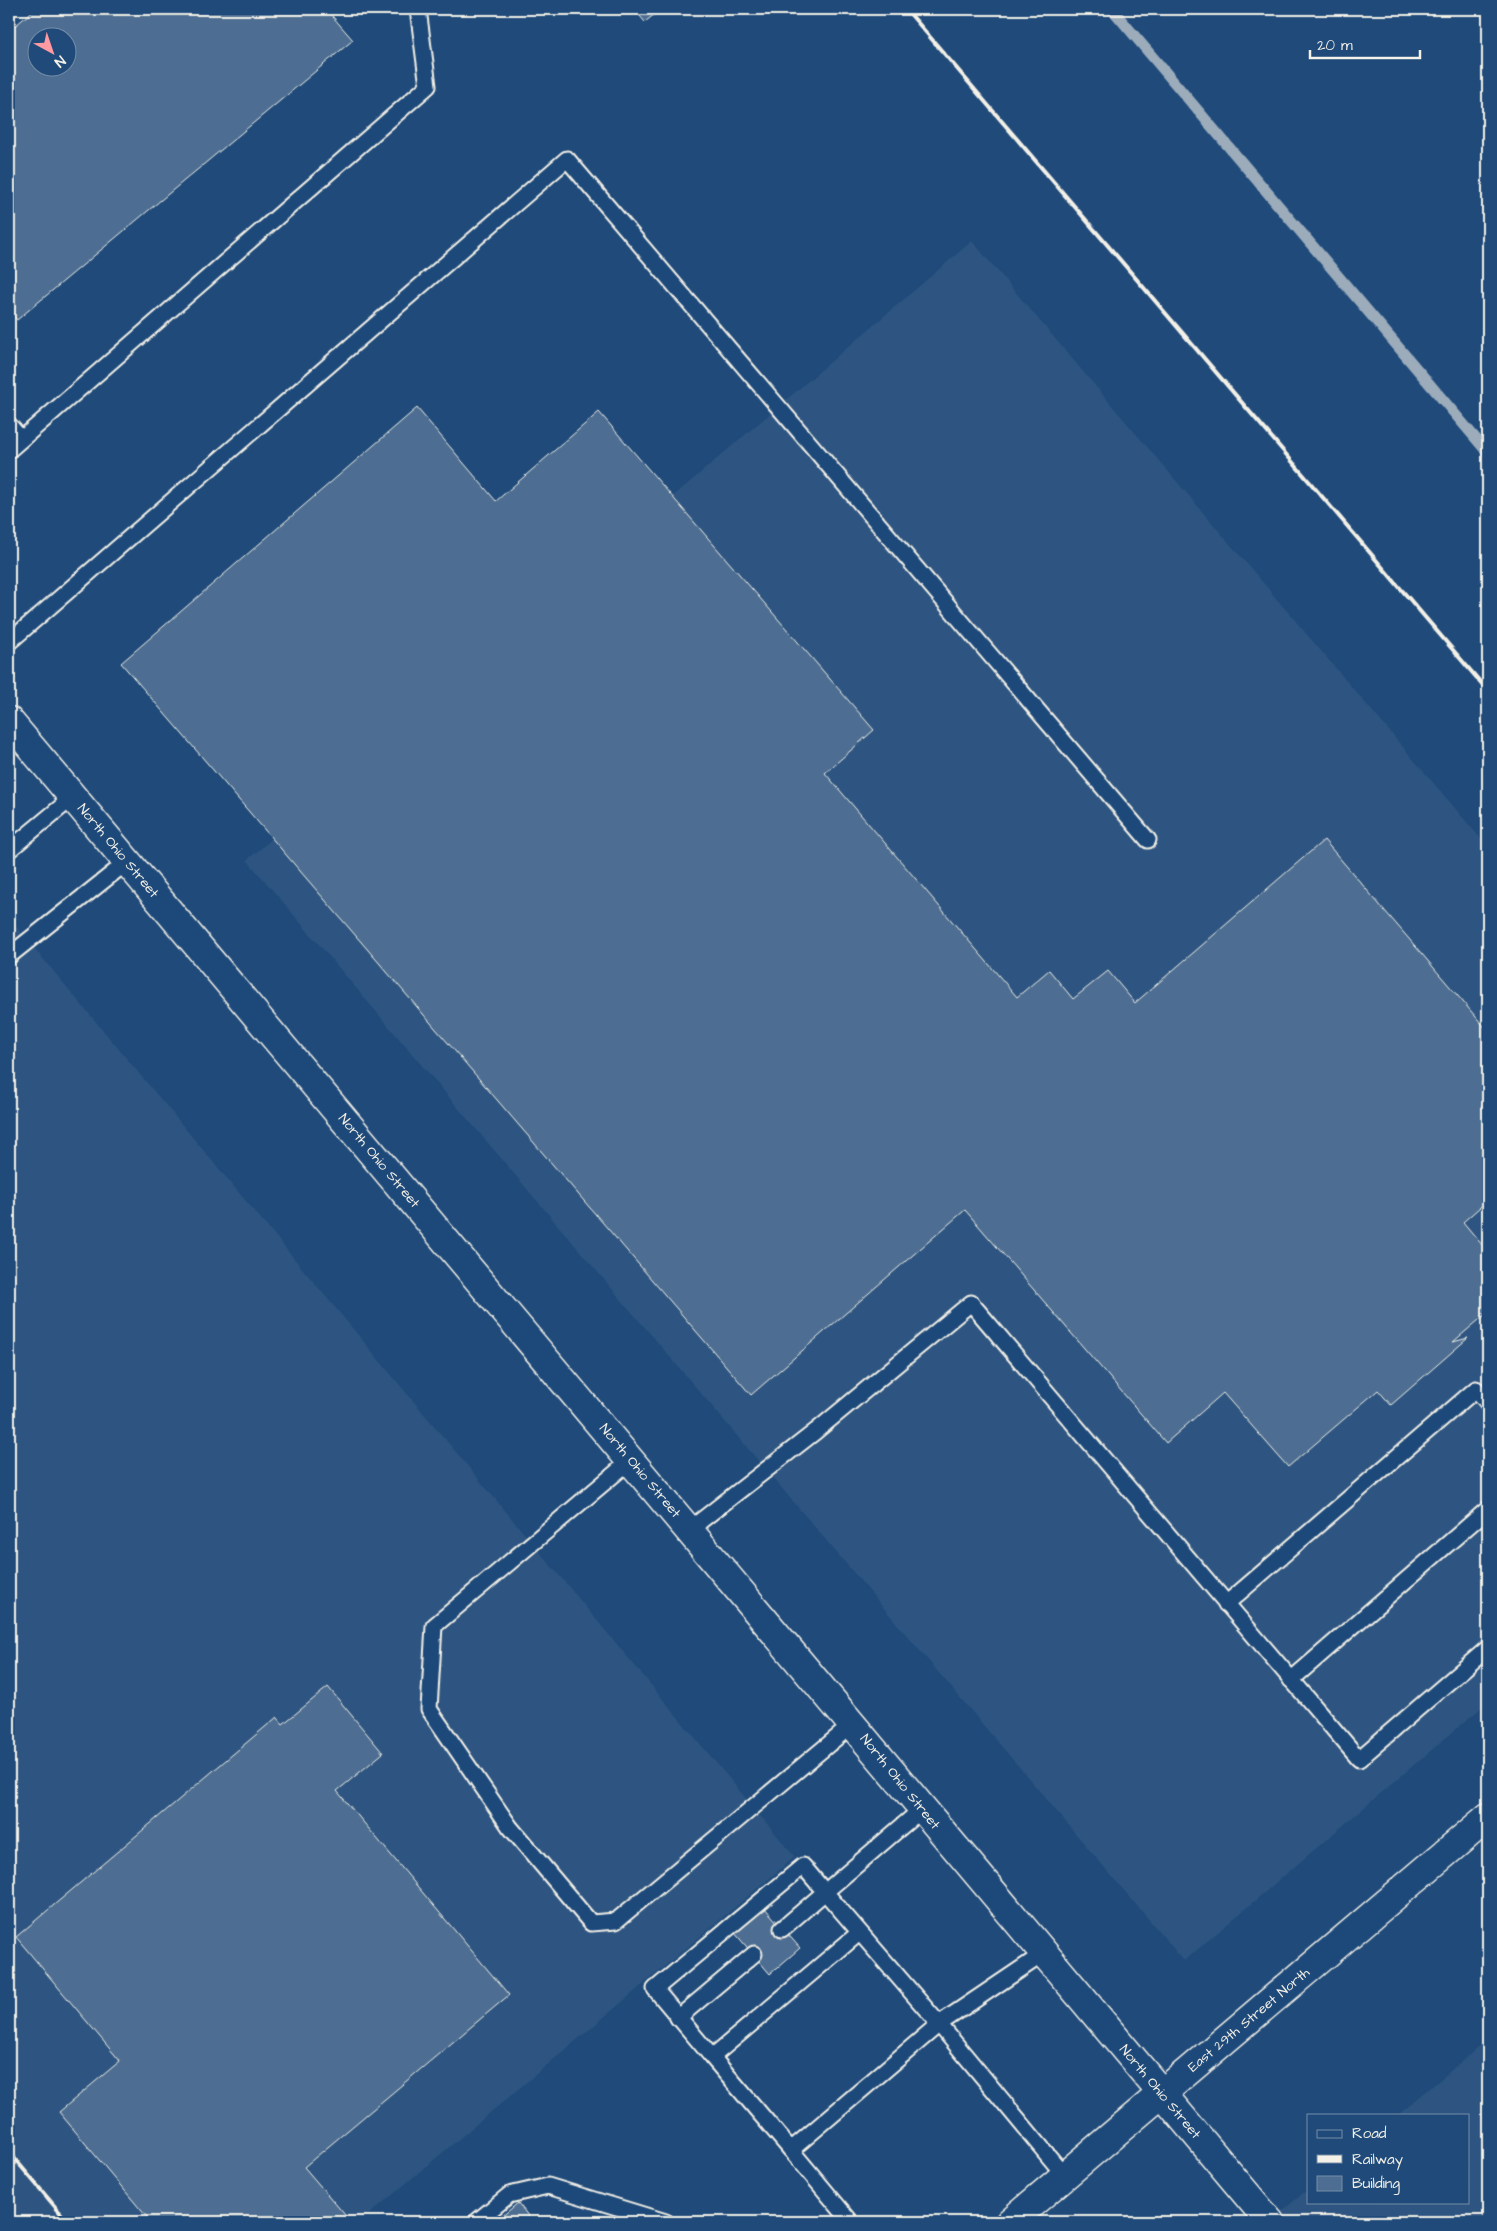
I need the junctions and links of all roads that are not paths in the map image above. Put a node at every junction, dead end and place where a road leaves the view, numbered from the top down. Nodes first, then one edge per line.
1 (418, 9) edge
2 (9, 425) edge
3 (21, 439) junction
4 (9, 450) edge
5 (9, 642) edge
6 (9, 721) edge
7 (73, 797) junction
8 (1148, 840) dead end
9 (9, 850) edge
10 (127, 862) junction
11 (9, 956) edge
12 (1488, 1403) edge
13 (631, 1460) junction
14 (1488, 1509) edge
15 (690, 1530) junction
16 (1226, 1604) junction
17 (1488, 1648) edge
18 (1291, 1680) junction
19 (853, 1724) junction
20 (922, 1809) junction
21 (1488, 1817) edge
22 (825, 1892) junction
23 (782, 1929) dead end
24 (859, 1933) junction
25 (754, 1954) dead end
26 (1043, 1954) junction
27 (678, 2018) junction
28 (939, 2024) junction
29 (712, 2057) junction
30 (1162, 2094) junction
31 (791, 2150) junction
32 (1065, 2176) junction
33 (476, 2222) edge
34 (666, 2222) edge
35 (852, 2222) edge
36 (1010, 2222) edge
37 (1270, 2222) edge

1 - 3 lane
2 - 3 lane
3 - 4 lane
5 - 8 lane
6 - 7 street, North Ohio Street
7 - 9 lane
7 - 10 street, North Ohio Street
10 - 11 lane
10 - 13 street, North Ohio Street
12 - 16 lane
13 - 15 street, North Ohio Street
13 - 19 lane
14 - 18 lane
15 - 16 lane
15 - 19 street, North Ohio Street
16 - 18 lane
17 - 18 lane
19 - 20 street, North Ohio Street
20 - 22 lane
20 - 26 street, North Ohio Street
21 - 30 street, East 29th Street North
22 - 23 lane
22 - 24 lane
22 - 27 lane
24 - 28 lane
24 - 29 lane
25 - 27 lane
26 - 28 lane
26 - 30 street, North Ohio Street
27 - 29 lane
28 - 31 lane
28 - 32 lane
29 - 31 lane
30 - 32 street, East 29th Street North
30 - 37 street, North Ohio Street
31 - 35 lane
32 - 36 street, East 29th Street North
33 - 34 lane

